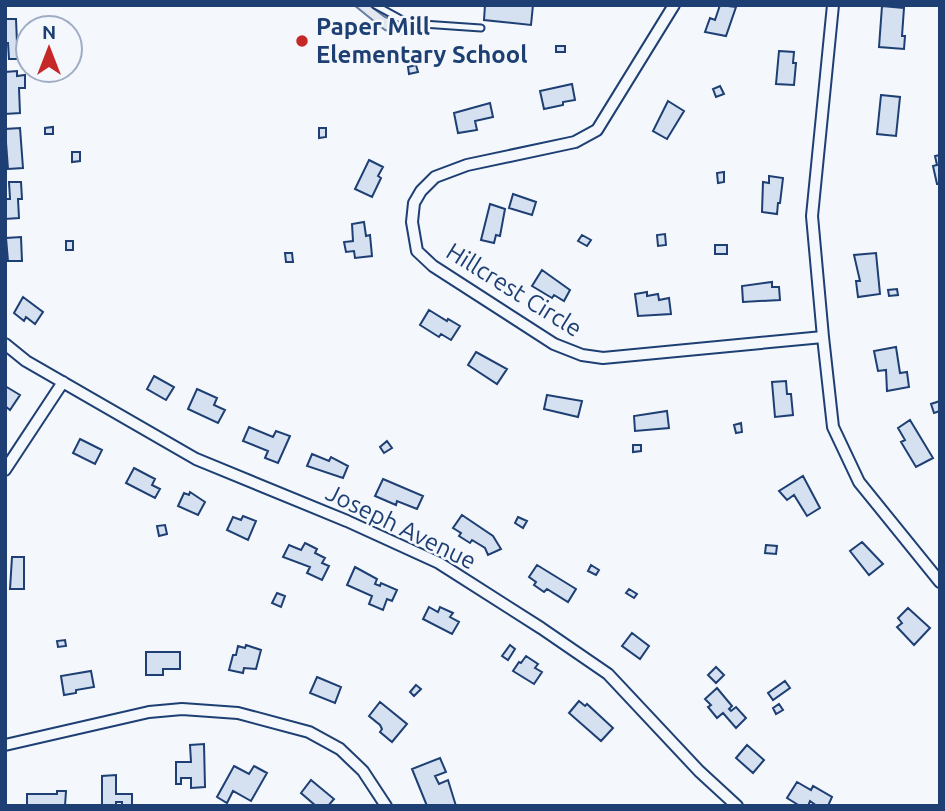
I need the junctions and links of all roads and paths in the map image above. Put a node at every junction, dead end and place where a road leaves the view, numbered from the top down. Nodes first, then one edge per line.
1 (375, 5) edge
2 (674, 5) edge
3 (833, 5) edge
4 (481, 28) dead end
5 (823, 337) junction
6 (5, 344) edge
7 (63, 382) junction
8 (5, 470) edge
9 (940, 582) edge
10 (5, 746) edge
11 (386, 806) edge
12 (737, 806) edge

1 - 4 lane
2 - 5 street, Hillcrest Circle
3 - 5 street
5 - 9 street
6 - 7 street, Joseph Avenue
7 - 8 street
7 - 12 street, Joseph Avenue
10 - 11 street

